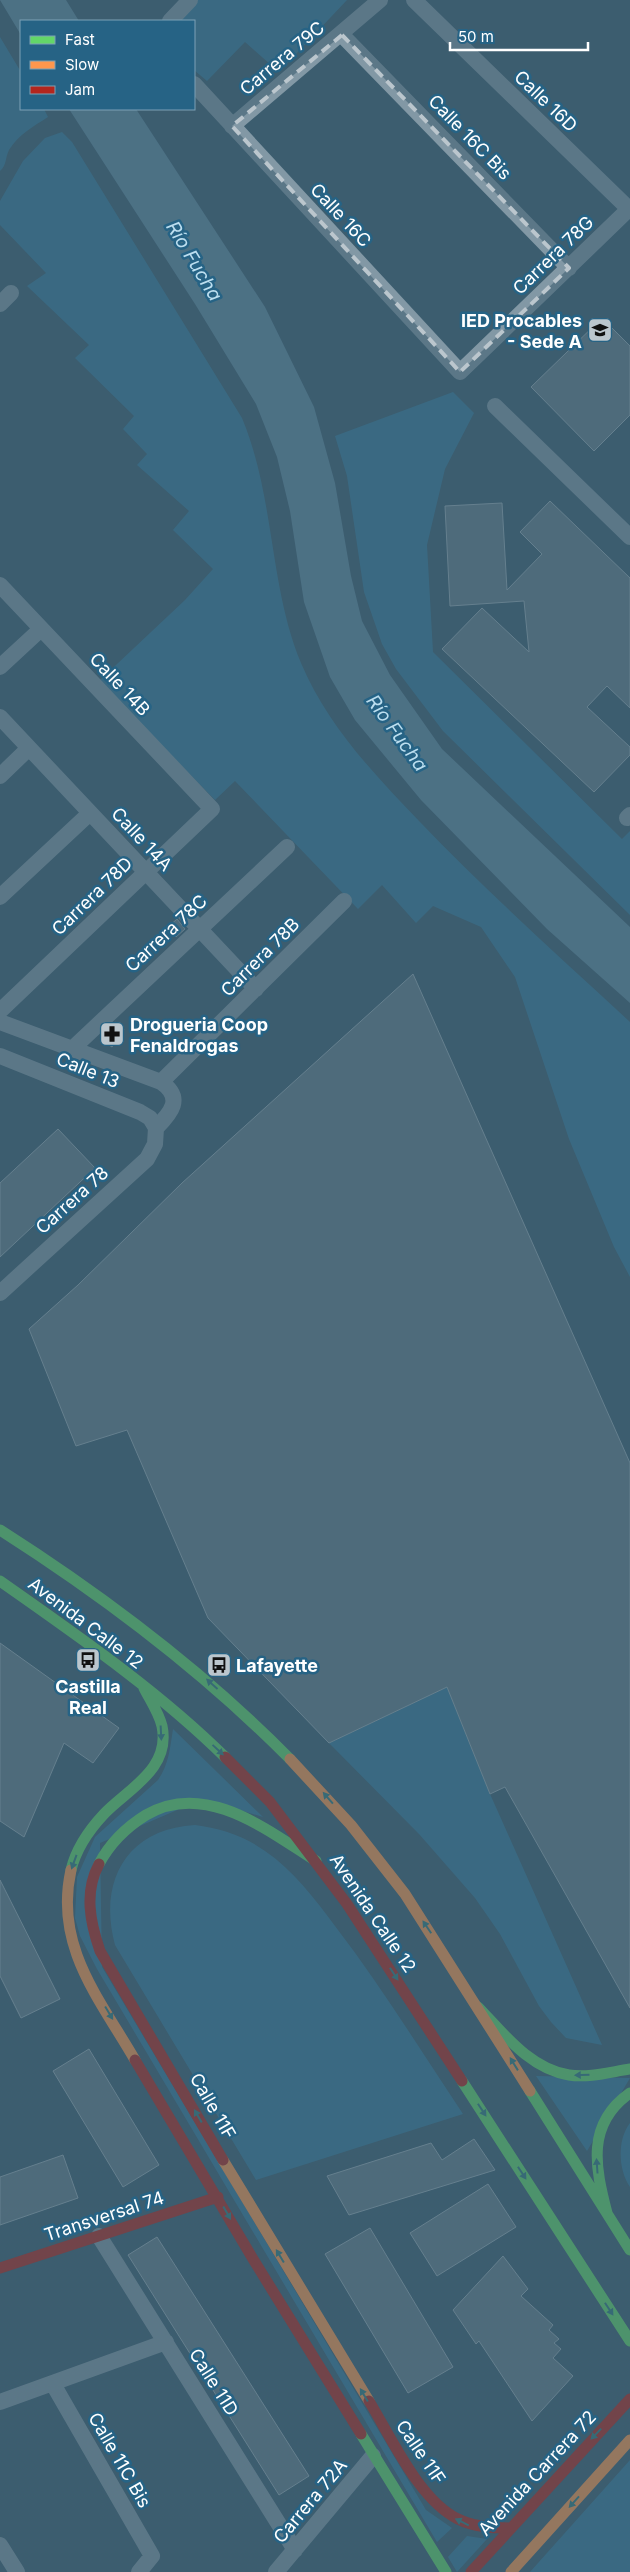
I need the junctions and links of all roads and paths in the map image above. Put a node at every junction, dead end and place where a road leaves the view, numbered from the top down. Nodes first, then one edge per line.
1 (190, 0) edge
2 (380, 0) edge
3 (414, 0) edge
4 (171, 20) edge
5 (342, 35) junction
6 (195, 85) edge
7 (232, 126) junction
8 (629, 208) edge
9 (570, 268) junction
10 (460, 372) joint
11 (495, 406) dead end
12 (630, 537) edge
13 (0, 585) edge
14 (41, 629) junction
15 (0, 667) edge
16 (0, 717) edge
17 (29, 748) junction
18 (0, 776) edge
19 (212, 809) joint
20 (90, 813) junction
21 (287, 847) dead end
22 (146, 872) junction
23 (0, 897) edge
24 (344, 901) dead end
25 (200, 929) junction
26 (256, 989) junction
27 (0, 1011) edge
28 (0, 1022) edge
29 (72, 1048) junction
30 (0, 1056) edge
31 (161, 1082) junction
32 (156, 1128) junction
33 (0, 1293) edge
34 (0, 1530) edge
35 (0, 1582) edge
36 (144, 1688) junction
37 (316, 1861) junction
38 (478, 2007) junction
39 (630, 2069) edge
40 (630, 2093) edge
41 (218, 2198) junction
42 (607, 2213) junction
43 (100, 2236) junction
44 (630, 2250) edge
45 (0, 2268) edge
46 (630, 2341) edge
47 (166, 2342) junction
48 (54, 2384) junction
49 (630, 2399) edge
50 (0, 2402) edge
51 (630, 2440) edge
52 (373, 2456) junction
53 (510, 2528) junction
54 (0, 2545) edge
55 (295, 2550) junction
56 (17, 2572) edge
57 (139, 2572) edge
58 (276, 2572) edge
59 (446, 2572) edge
60 (471, 2572) edge
61 (511, 2572) edge

1 - 4 street
2 - 5 street, Carrera 79C
3 - 8 street, Calle 16D
5 - 7 street, Carrera 79C
5 - 9 street, Calle 16C Bis
6 - 7 street, Calle 16C
7 - 10 street, Calle 16C
8 - 9 street, Carrera 78G
9 - 10 street, Carrera 78G
11 - 12 street
13 - 14 street, Calle 14B
14 - 15 street
14 - 19 street, Calle 14B
16 - 17 street, Calle 14A
17 - 18 street
17 - 20 street, Calle 14A
19 - 22 street, Carrera 78D
20 - 22 street, Calle 14A
20 - 23 street
21 - 25 street, Carrera 78C
22 - 25 street, Calle 14A
22 - 27 street, Carrera 78D
24 - 26 street, Carrera 78B
25 - 26 street, Calle 14A
25 - 29 street, Carrera 78C
26 - 31 street, Carrera 78B
28 - 29 street
29 - 31 street
30 - 32 street, Calle 13
31 - 32 street
32 - 33 street, Carrera 78
38 -> 34 main road, Avenida Calle 12
35 - 36 main road, Avenida Calle 12
36 -> 37 main road, Avenida Calle 12
36 -> 41 main road
37 -> 46 main road, Avenida Calle 12
53 -> 37 main road, Calle 11F
39 -> 38 main road
42 -> 38 main road, Avenida Calle 12
42 -> 40 main road
41 - 43 main road, Transversal 74
41 -> 52 main road
42 - 44 main road, Avenida Calle 12
43 - 45 main road, Transversal 74
43 - 47 street, Calle 11D
47 - 48 street
47 - 55 street, Calle 11D
48 - 50 street
48 - 57 street, Calle 11C Bis
49 -> 53 main road, Avenida Carrera 72
51 -> 61 main road
52 - 55 street, Carrera 72A
52 - 59 main road
53 - 60 main road, Avenida Carrera 72
54 - 56 street
55 - 58 street, Carrera 72A

